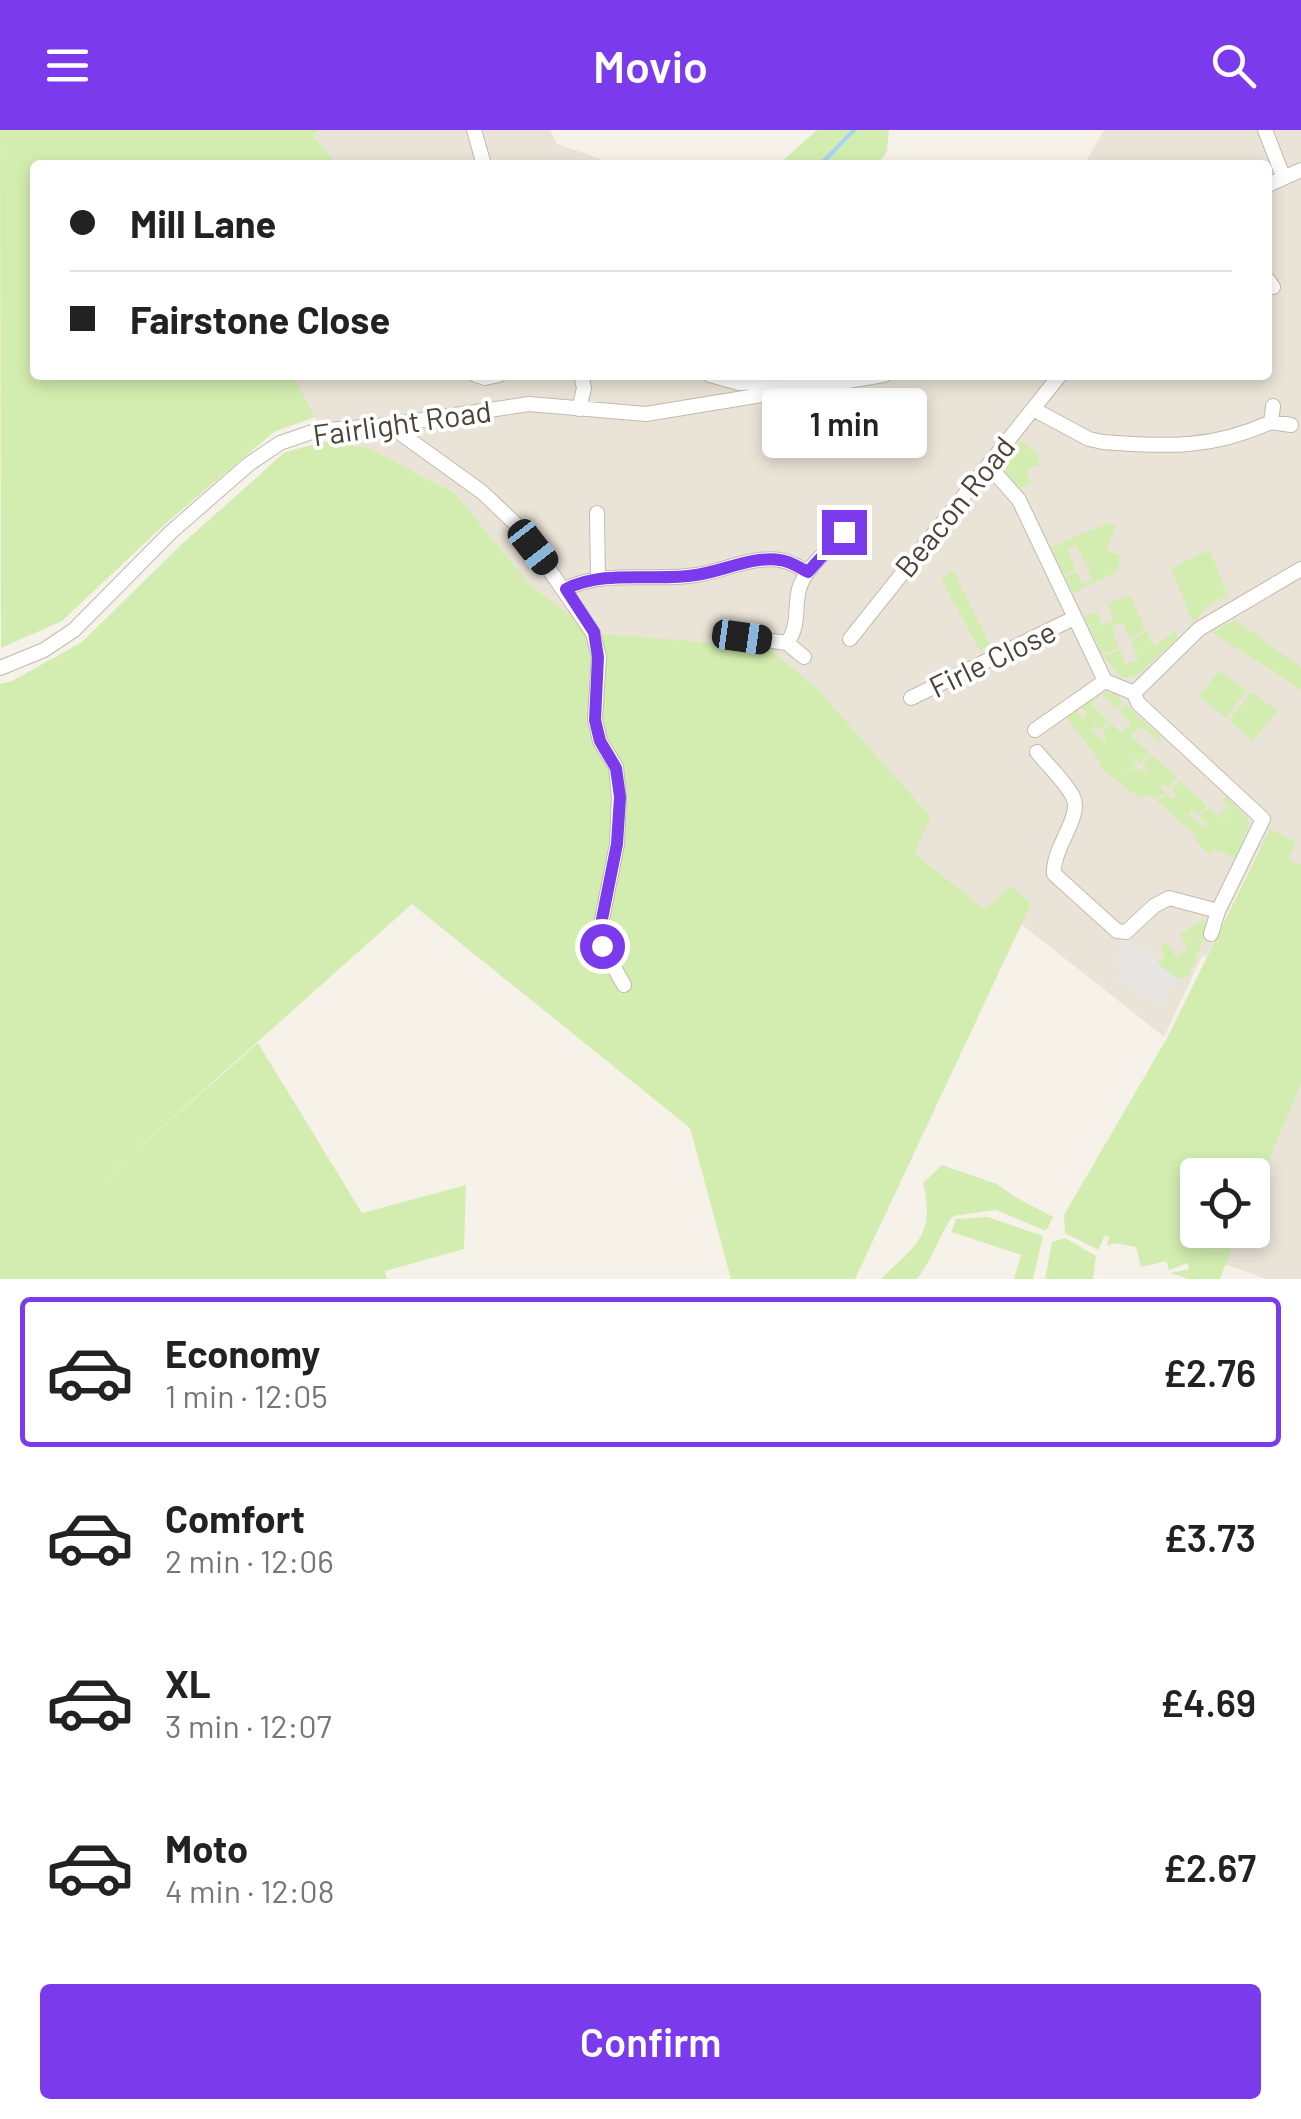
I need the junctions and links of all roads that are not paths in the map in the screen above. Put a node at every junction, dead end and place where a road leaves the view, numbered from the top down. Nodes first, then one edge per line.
1 (474, 130) edge
2 (1265, 130) edge
3 (483, 160) edge
4 (1301, 170) edge
5 (1283, 176) junction
6 (1272, 183) edge
7 (582, 380) edge
8 (728, 380) edge
9 (851, 380) edge
10 (1056, 380) edge
11 (838, 382) junction
12 (580, 408) junction
13 (1033, 409) junction
14 (388, 425) junction
15 (1291, 425) dead end
16 (989, 466) junction
17 (597, 512) dead end
18 (844, 532) dead end
19 (1301, 568) edge
20 (808, 572) junction
21 (598, 579) junction
22 (566, 589) junction
23 (1074, 618) junction
24 (742, 637) dead end
25 (850, 639) dead end
26 (786, 643) junction
27 (804, 656) dead end
28 (0, 668) edge
29 (1105, 680) junction
30 (1134, 693) junction
31 (911, 698) dead end
32 (1035, 730) dead end
33 (1036, 752) dead end
34 (1218, 911) junction
35 (1211, 934) dead end
36 (624, 986) dead end

1 - 3 street
2 - 5 street
4 - 5 street
5 - 6 street
7 - 12 street
8 - 11 street
9 - 11 street, Fairlight Road
10 - 13 street, Beacon Road
11 - 12 street, Fairlight Road
12 - 14 street, Fairlight Road
13 - 15 street
13 - 16 street, Beacon Road
14 - 22 street
14 - 28 street, Fairlight Road
16 - 23 street
16 - 25 street, Beacon Road
17 - 21 street
18 - 20 street
19 - 30 street
20 - 21 street
20 - 26 street
21 - 22 street
22 - 36 street
23 - 29 street
23 - 31 street, Firle Close
24 - 26 street
26 - 27 street
29 - 30 street
29 - 32 street
30 - 34 street
33 - 34 street
34 - 35 street

